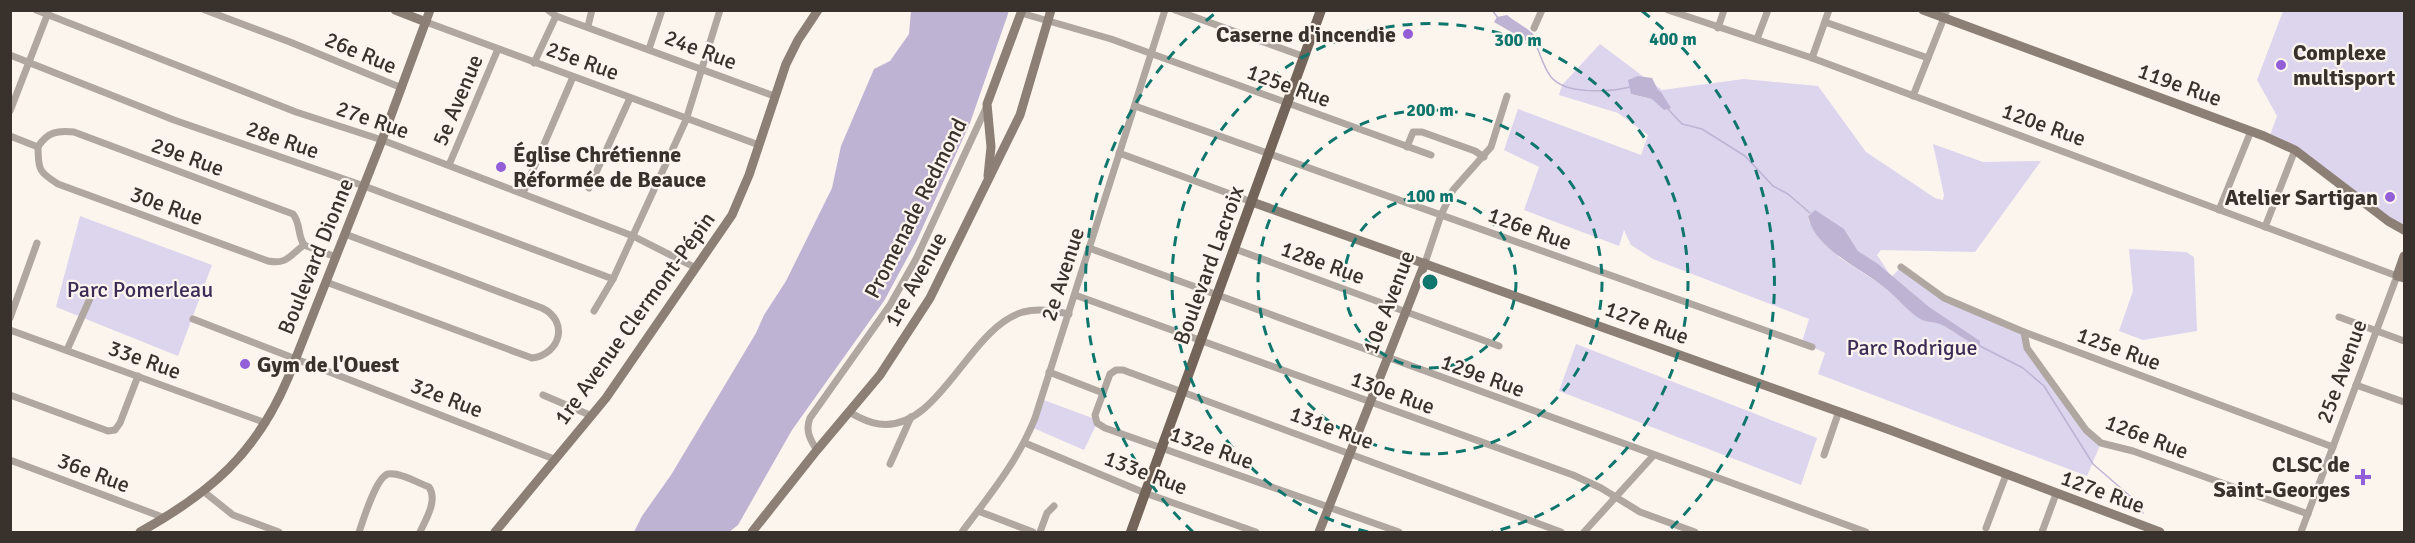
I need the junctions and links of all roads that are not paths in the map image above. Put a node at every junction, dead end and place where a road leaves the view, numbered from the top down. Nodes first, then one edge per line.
1 (36, 10) edge
2 (205, 10) edge
3 (395, 10) edge
4 (430, 10) edge
5 (548, 10) edge
6 (592, 10) edge
7 (662, 10) edge
8 (720, 10) edge
9 (818, 10) edge
10 (1165, 10) edge
11 (1175, 10) edge
12 (1542, 10) edge
13 (1668, 10) edge
14 (1724, 10) edge
15 (1768, 10) edge
16 (1829, 10) edge
17 (1923, 10) edge
18 (1318, 11) edge
19 (1021, 12) edge
20 (49, 13) edge
21 (1946, 14) edge
22 (1050, 15) edge
23 (556, 16) junction
24 (426, 22) junction
25 (1825, 22) junction
26 (588, 26) junction
27 (1534, 28) dead end
28 (1718, 28) junction
29 (1757, 39) junction
30 (498, 48) junction
31 (648, 49) junction
32 (10, 55) edge
33 (1151, 55) junction
34 (1305, 57) junction
35 (1812, 58) junction
36 (1928, 58) junction
37 (29, 62) junction
38 (534, 63) junction
39 (703, 69) junction
40 (573, 77) junction
41 (402, 88) junction
42 (774, 96) junction
43 (1507, 96) dead end
44 (1913, 96) junction
45 (630, 98) junction
46 (1288, 103) junction
47 (987, 104) junction
48 (1135, 106) junction
49 (10, 111) edge
50 (686, 120) junction
51 (989, 131) junction
52 (2251, 131) junction
53 (1011, 132) junction
54 (10, 136) edge
55 (382, 140) junction
56 (759, 145) junction
57 (38, 147) junction
58 (1407, 147) junction
59 (2295, 150) junction
60 (1119, 153) junction
61 (1270, 154) junction
62 (1431, 155) dead end
63 (1484, 157) junction
64 (449, 165) junction
65 (364, 186) junction
66 (589, 188) dead end
67 (985, 190) junction
68 (523, 193) junction
69 (1252, 202) junction
70 (2219, 210) junction
71 (1441, 215) junction
72 (2265, 227) junction
73 (2404, 230) edge
74 (345, 234) junction
75 (633, 236) junction
76 (37, 243) dead end
77 (304, 244) junction
78 (1089, 248) junction
79 (1235, 249) junction
80 (2404, 256) edge
81 (336, 257) junction
82 (1425, 263) junction
83 (1901, 267) dead end
84 (696, 268) junction
85 (2401, 277) edge
86 (613, 279) junction
87 (326, 282) junction
88 (92, 294) dead end
89 (1075, 295) junction
90 (1218, 296) junction
91 (594, 311) dead end
92 (1406, 312) junction
93 (1069, 314) junction
94 (2339, 317) dead end
95 (10, 318) edge
96 (193, 319) dead end
97 (10, 330) edge
98 (2376, 331) junction
99 (2024, 332) junction
100 (1201, 341) junction
101 (2404, 341) edge
102 (1498, 346) dead end
103 (1812, 348) dead end
104 (67, 350) junction
105 (296, 357) junction
106 (1388, 358) junction
107 (1049, 372) junction
108 (138, 376) junction
109 (2356, 384) junction
110 (1103, 393) junction
111 (1182, 393) junction
112 (10, 395) edge
113 (543, 395) dead end
114 (2404, 402) edge
115 (1370, 403) junction
116 (1839, 411) junction
117 (849, 412) junction
118 (592, 416) junction
119 (911, 417) junction
120 (266, 423) junction
121 (1025, 443) junction
122 (2333, 447) junction
123 (1162, 448) junction
124 (817, 450) junction
125 (1349, 452) junction
126 (1824, 455) dead end
127 (1653, 456) junction
128 (554, 459) junction
129 (11, 462) edge
130 (890, 464) dead end
131 (2006, 475) junction
132 (203, 491) junction
133 (1146, 493) junction
134 (2055, 494) junction
135 (1614, 497) junction
136 (1054, 506) dead end
137 (1328, 509) junction
138 (978, 511) junction
139 (2308, 514) junction
140 (165, 518) junction
141 (1986, 528) dead end
142 (140, 532) edge
143 (279, 532) edge
144 (359, 532) edge
145 (420, 532) edge
146 (495, 532) edge
147 (752, 532) edge
148 (962, 532) edge
149 (1033, 532) edge
150 (1040, 532) edge
151 (1131, 532) edge
152 (1256, 532) edge
153 (1319, 532) edge
154 (1399, 532) edge
155 (1561, 532) edge
156 (1584, 532) edge
157 (1695, 532) edge
158 (1866, 532) edge
159 (2042, 532) edge
160 (2160, 532) edge
161 (2301, 532) edge

1 - 20 street, 27e Rue
2 - 41 street, 26e Rue
3 - 24 street, 25e Rue
4 - 24 street, Boulevard Dionne
5 - 23 street, 24e Rue
6 - 26 street
7 - 31 street
8 - 39 street
9 - 42 street, 1re Avenue Clermont-Pépin
10 - 33 street, 2e Avenue
11 - 34 street
12 - 27 street
13 - 28 street, 120e Rue
14 - 28 street
15 - 29 street
16 - 25 street
17 - 21 street, 119e Rue
18 - 34 main road, Boulevard Lacroix
19 - 22 street, 125e Rue
19 - 47 street, Promenade Redmond
20 - 37 street
20 - 55 street, 27e Rue
21 - 36 street
21 - 52 street, 119e Rue
22 - 33 street, 125e Rue
22 - 53 street, 1re Avenue
23 - 26 street, 24e Rue
23 - 38 street
24 - 30 street, 25e Rue
24 - 41 street, Boulevard Dionne
25 - 35 street
25 - 36 street
26 - 31 street, 24e Rue
28 - 29 street, 120e Rue
29 - 35 street, 120e Rue
30 - 38 street, 25e Rue
30 - 64 street, 5e Avenue
31 - 39 street, 24e Rue
32 - 37 street, 28e Rue
33 - 46 street, 125e Rue
33 - 48 street, 2e Avenue
34 - 46 main road, Boulevard Lacroix
35 - 44 street, 120e Rue
36 - 44 street
37 - 49 street
37 - 65 street, 28e Rue
38 - 40 street, 25e Rue
39 - 42 street, 24e Rue
39 - 50 street
40 - 45 street, 25e Rue
40 - 68 street
41 - 55 street, Boulevard Dionne
42 - 56 street, 1re Avenue Clermont-Pépin
43 - 63 street, 10e Avenue
44 - 70 street, 120e Rue
45 - 50 street, 25e Rue
45 - 66 street
46 - 58 street, 125e Rue
46 - 61 main road, Boulevard Lacroix
47 - 51 street, Promenade Redmond
47 - 124 street, Promenade Redmond
48 - 60 street, 2e Avenue
48 - 61 street, 126e Rue
50 - 56 street, 25e Rue
50 - 75 street
51 - 53 street, Promenade Redmond
51 - 67 street, Promenade Redmond
52 - 59 street, 119e Rue
52 - 70 street
53 - 67 street, 1re Avenue
54 - 57 street
55 - 64 street, 27e Rue
55 - 65 street, Boulevard Dionne
56 - 84 street, 1re Avenue Clermont-Pépin
57 - 77 street, 29e Rue
57 - 77 street, 30e Rue
58 - 62 street, 125e Rue
58 - 63 street
59 - 72 street
59 - 73 street, 119e Rue
60 - 69 street, 127e Rue
60 - 78 street, 2e Avenue
61 - 69 main road, Boulevard Lacroix
61 - 71 street, 126e Rue
63 - 71 street, 10e Avenue
64 - 68 street, 27e Rue
65 - 74 street, Boulevard Dionne
65 - 86 street, 28e Rue
67 - 117 street, 1re Avenue
68 - 75 street, 27e Rue
69 - 79 main road, Boulevard Lacroix
69 - 82 street, 127e Rue
70 - 72 street, 120e Rue
71 - 82 street, 10e Avenue
71 - 103 street, 126e Rue
72 - 85 street, 120e Rue
74 - 81 street, Boulevard Dionne
74 - 87 street
75 - 84 street, 27e Rue
75 - 86 street
76 - 95 street
77 - 81 street
78 - 89 street, 2e Avenue
78 - 90 street, 129e Rue
79 - 90 main road, Boulevard Lacroix
79 - 92 street, 128e Rue
80 - 85 street, 25e Avenue
81 - 87 street, Boulevard Dionne
82 - 92 street, 10e Avenue
82 - 116 street, 127e Rue
83 - 99 street, 125e Rue
84 - 118 street, 1re Avenue Clermont-Pépin
85 - 98 street, 25e Avenue
86 - 91 street
87 - 105 street, Boulevard Dionne
88 - 104 street
89 - 93 street, 2e Avenue
89 - 100 street, 130e Rue
90 - 100 main road, Boulevard Lacroix
90 - 106 street, 129e Rue
92 - 102 street, 128e Rue
92 - 106 street, 10e Avenue
93 - 107 street, 2e Avenue
93 - 119 street
94 - 98 street
96 - 105 street, 32e Rue
97 - 104 street, 33e Rue
98 - 101 street
98 - 109 street, 25e Avenue
99 - 122 street, 125e Rue
99 - 139 street, 126e Rue
100 - 111 main road, Boulevard Lacroix
100 - 115 street, 130e Rue
104 - 108 street, 33e Rue
105 - 120 street, Boulevard Dionne
105 - 128 street, 32e Rue
106 - 115 street, 10e Avenue
106 - 127 street, 129e Rue
107 - 110 street
107 - 121 street, 2e Avenue
108 - 112 street
108 - 120 street, 33e Rue
109 - 114 street
109 - 122 street, 25e Avenue
110 - 111 street, 131e Rue
110 - 123 street, 132e Rue
111 - 123 main road, Boulevard Lacroix
111 - 125 street, 131e Rue
113 - 118 street
115 - 125 street, 10e Avenue
115 - 135 street, 130e Rue
116 - 126 street
116 - 131 street, 127e Rue
117 - 119 street
117 - 124 street, 1re Avenue
118 - 128 street, 1re Avenue Clermont-Pépin
119 - 130 street
120 - 132 street, Boulevard Dionne
121 - 133 street, 133e Rue
121 - 138 street, 2e Avenue
122 - 139 street, 25e Avenue
123 - 133 main road, Boulevard Lacroix
123 - 137 street, 132e Rue
124 - 147 street, 1re Avenue
125 - 137 street, 10e Avenue
125 - 155 street, 131e Rue
127 - 135 street
127 - 158 street, 129e Rue
128 - 146 street, 1re Avenue Clermont-Pépin
129 - 140 street, 36e Rue
131 - 134 street, 127e Rue
131 - 141 street
132 - 140 street, Boulevard Dionne
132 - 143 street
133 - 151 main road, Boulevard Lacroix
133 - 152 street, 133e Rue
134 - 159 street
134 - 160 street, 127e Rue
135 - 156 street
135 - 157 street, 130e Rue
136 - 150 street
137 - 153 street, 10e Avenue
137 - 154 street, 132e Rue
138 - 148 street, 2e Avenue
138 - 149 street
139 - 161 street, 25e Avenue
140 - 142 street, Boulevard Dionne
144 - 145 street

